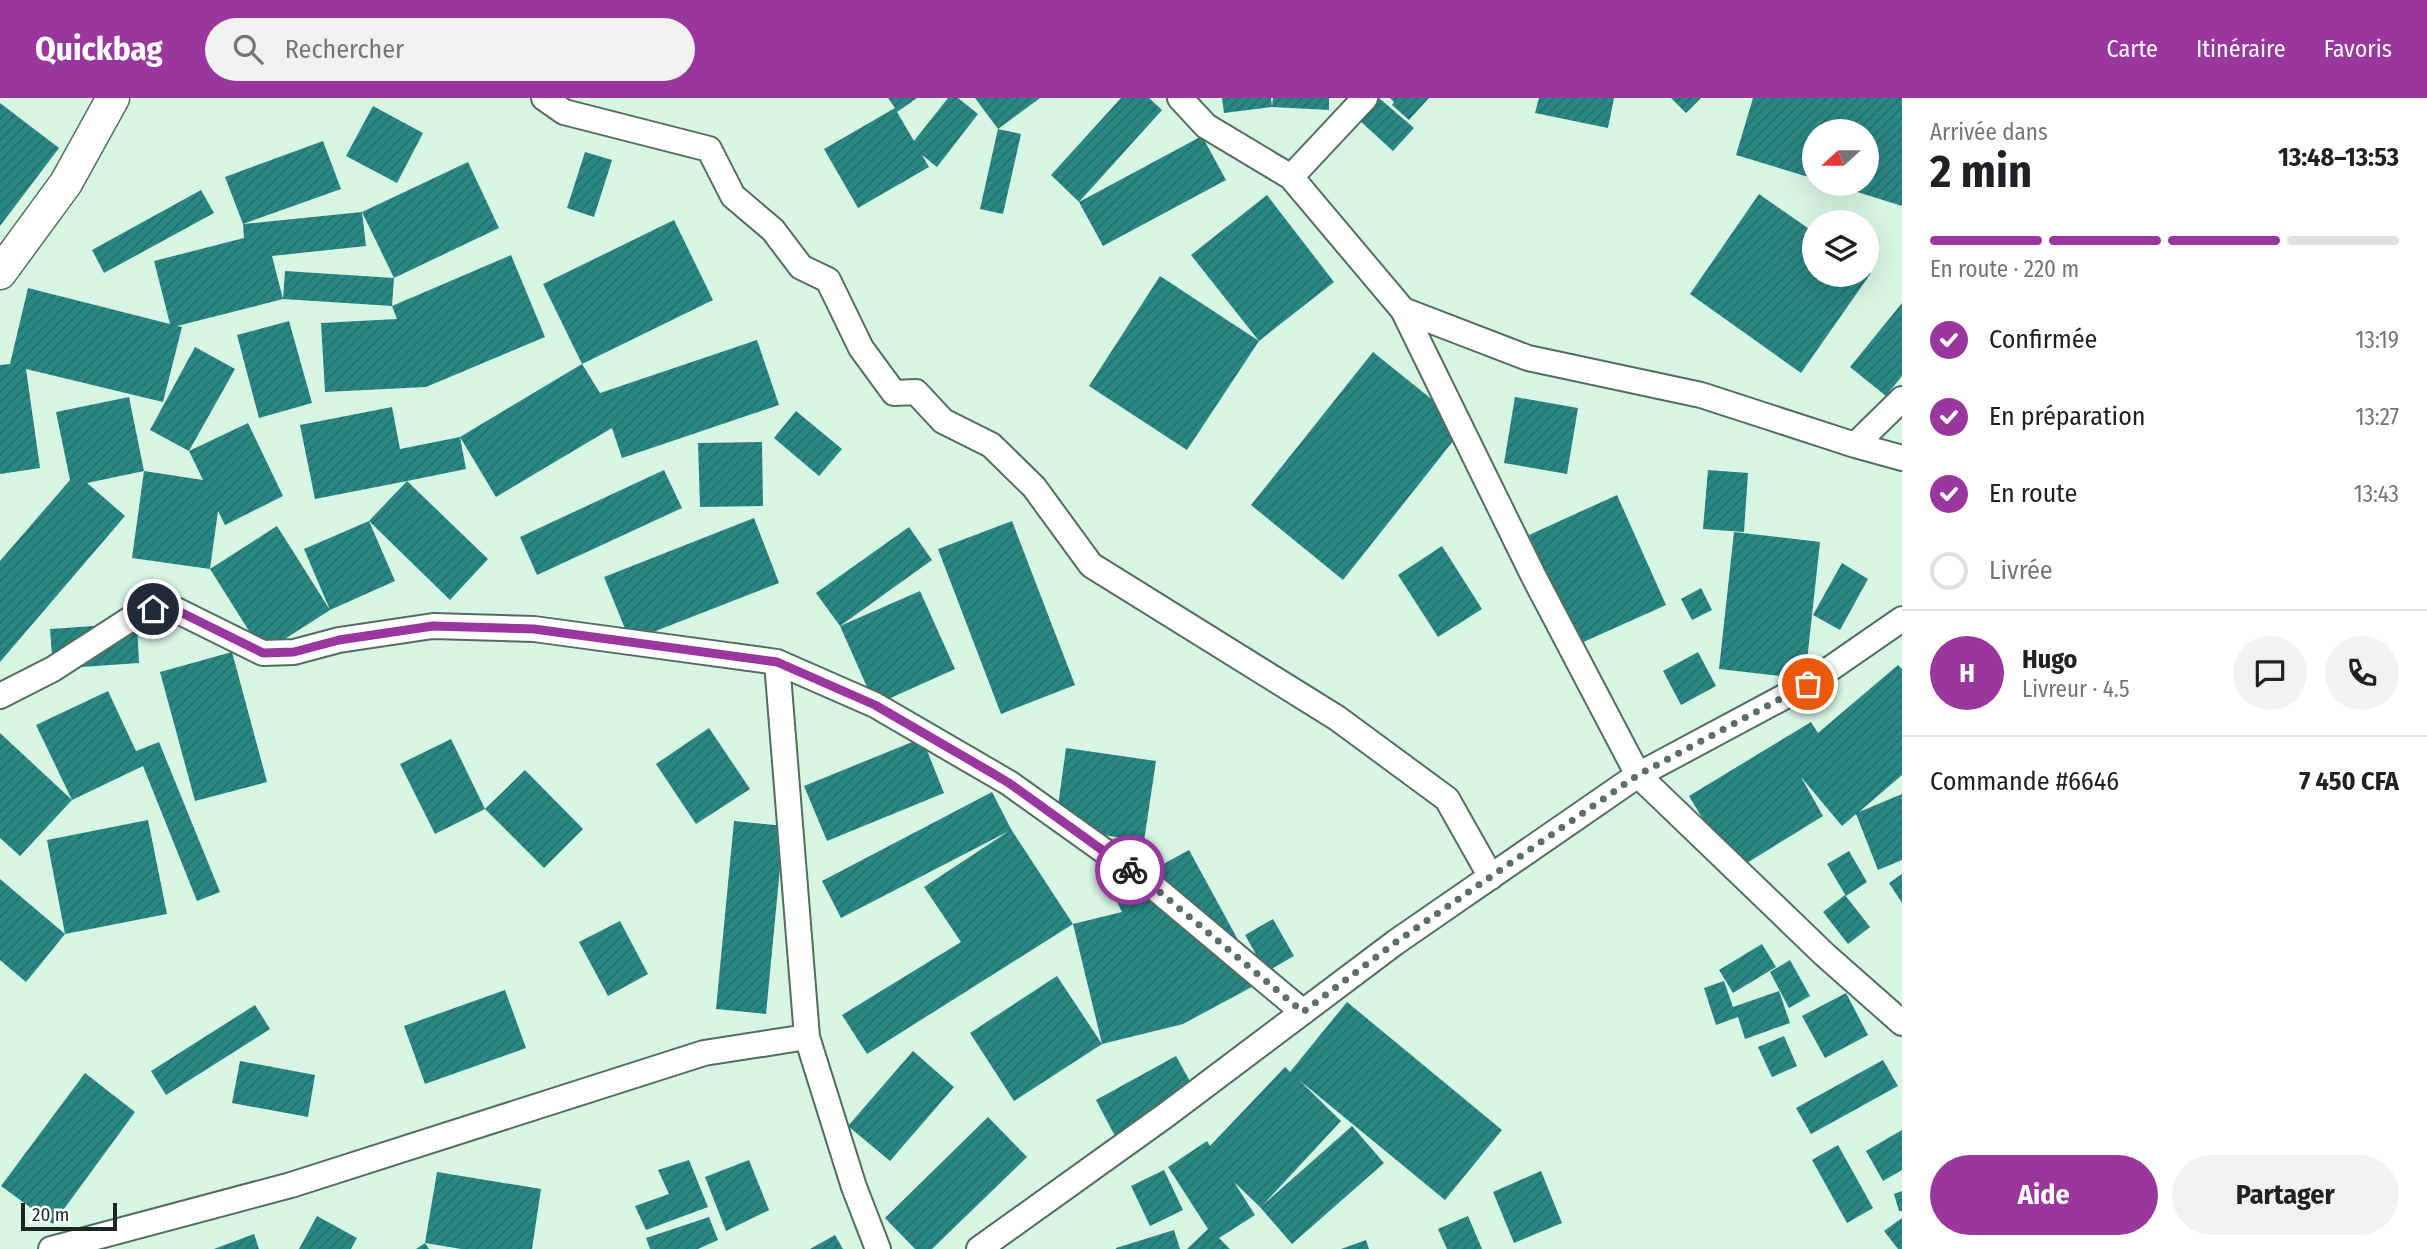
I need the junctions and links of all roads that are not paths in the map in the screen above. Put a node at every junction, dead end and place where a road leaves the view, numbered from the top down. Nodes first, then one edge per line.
1 (113, 98) edge
2 (544, 98) edge
3 (1180, 98) edge
4 (1365, 98) edge
5 (1291, 177) junction
6 (0, 273) edge
7 (1404, 310) junction
8 (1902, 399) edge
9 (1855, 445) junction
10 (1902, 458) edge
11 (1902, 620) edge
12 (777, 662) junction
13 (0, 696) edge
14 (1638, 775) junction
15 (1491, 877) junction
16 (1303, 1012) junction
17 (1902, 1023) edge
18 (807, 1037) junction
19 (51, 1249) edge
20 (878, 1249) edge
21 (979, 1249) edge

1 - 6 street
2 - 15 street
3 - 5 street
4 - 5 street
5 - 7 street
7 - 9 street
7 - 14 street
8 - 9 street
9 - 10 street
11 - 14 street
12 - 13 street
12 - 16 street
12 - 18 street
14 - 15 street
14 - 17 street
15 - 16 street
16 - 21 street
18 - 19 street
18 - 20 street

